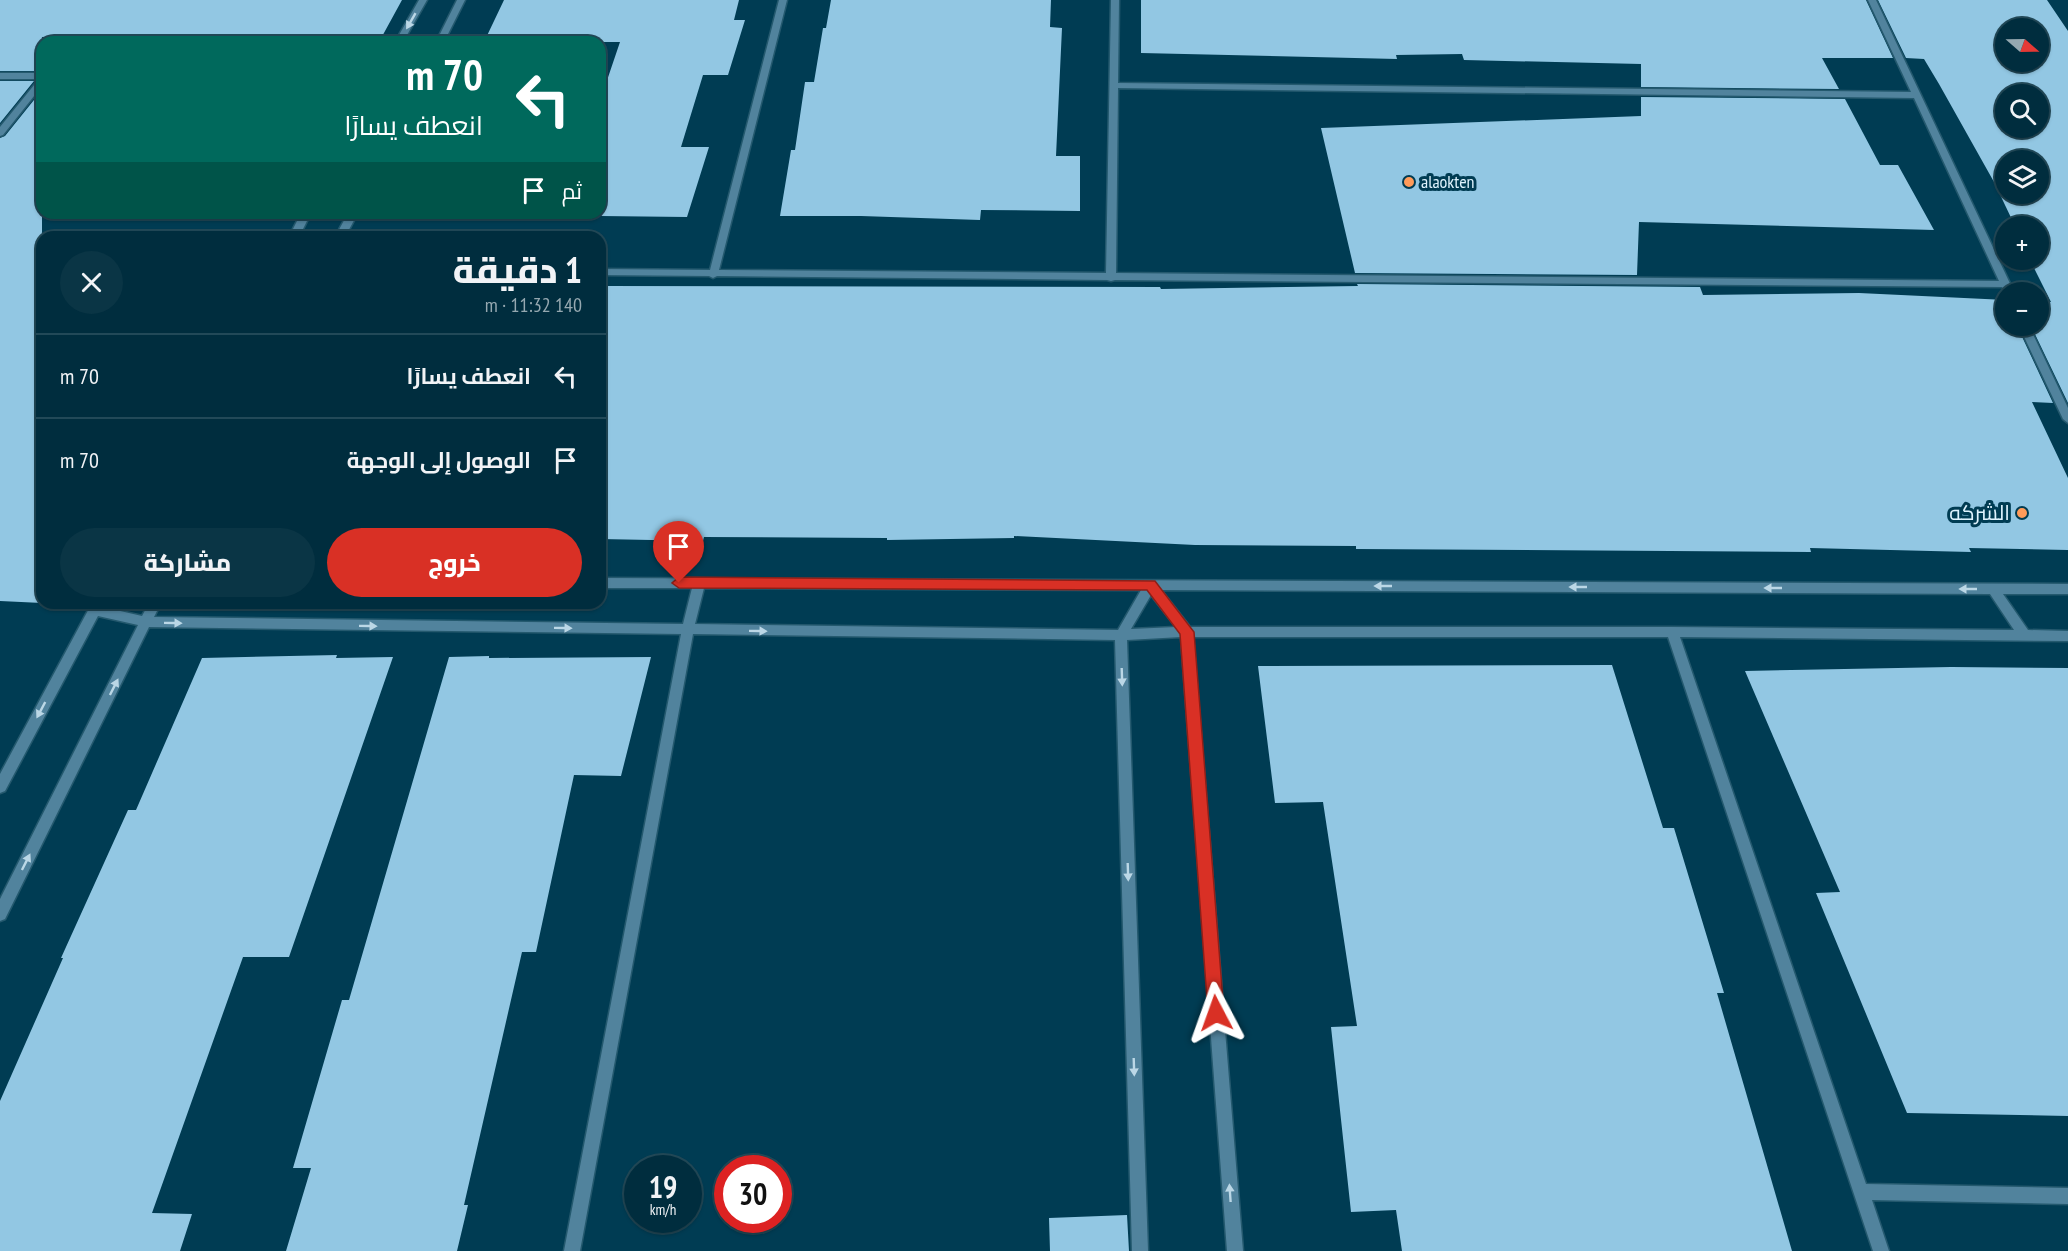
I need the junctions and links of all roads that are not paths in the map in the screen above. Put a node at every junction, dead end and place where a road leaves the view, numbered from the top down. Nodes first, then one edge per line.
1 (423, 0) edge
2 (461, 0) edge
3 (783, 0) edge
4 (1115, 0) edge
5 (1872, 0) edge
6 (402, 36) edge
7 (443, 36) edge
8 (0, 76) edge
9 (36, 76) edge
10 (1113, 85) junction
11 (36, 88) edge
12 (1914, 95) junction
13 (0, 133) edge
14 (606, 272) edge
15 (713, 275) junction
16 (1111, 278) junction
17 (2004, 282) edge
18 (1995, 288) edge
19 (2029, 336) edge
20 (2068, 419) edge
21 (606, 583) edge
22 (699, 583) junction
23 (1150, 585) junction
24 (2068, 589) edge
25 (1994, 590) junction
26 (96, 609) edge
27 (104, 609) edge
28 (152, 609) edge
29 (146, 622) junction
30 (688, 630) junction
31 (1187, 632) junction
32 (1672, 632) junction
33 (1121, 635) junction
34 (2025, 636) junction
35 (2068, 636) edge
36 (0, 787) edge
37 (0, 914) edge
38 (1861, 1192) junction
39 (2068, 1196) edge
40 (572, 1251) edge
41 (1140, 1251) edge
42 (1234, 1251) edge
43 (1881, 1251) edge

1 -> 6 street
2 - 7 street
3 - 15 street
4 - 10 street
5 - 12 street
8 - 9 street
10 - 12 street
10 - 16 street
11 - 13 street
12 - 17 street
14 - 15 street
15 - 16 street
16 - 18 street
19 - 20 street
21 - 22 street
22 - 23 street
22 - 30 street
25 -> 23 street
23 - 31 street
23 - 33 street
24 - 25 street
25 - 34 street
26 -> 36 street
27 - 29 street
28 - 29 street
29 -> 30 street
37 -> 29 street
30 -> 33 street
30 - 40 street
31 - 32 street
31 - 33 street
42 -> 31 street
32 - 34 street
32 - 38 street
33 -> 41 street
34 - 35 street
38 - 39 street
38 - 43 street

